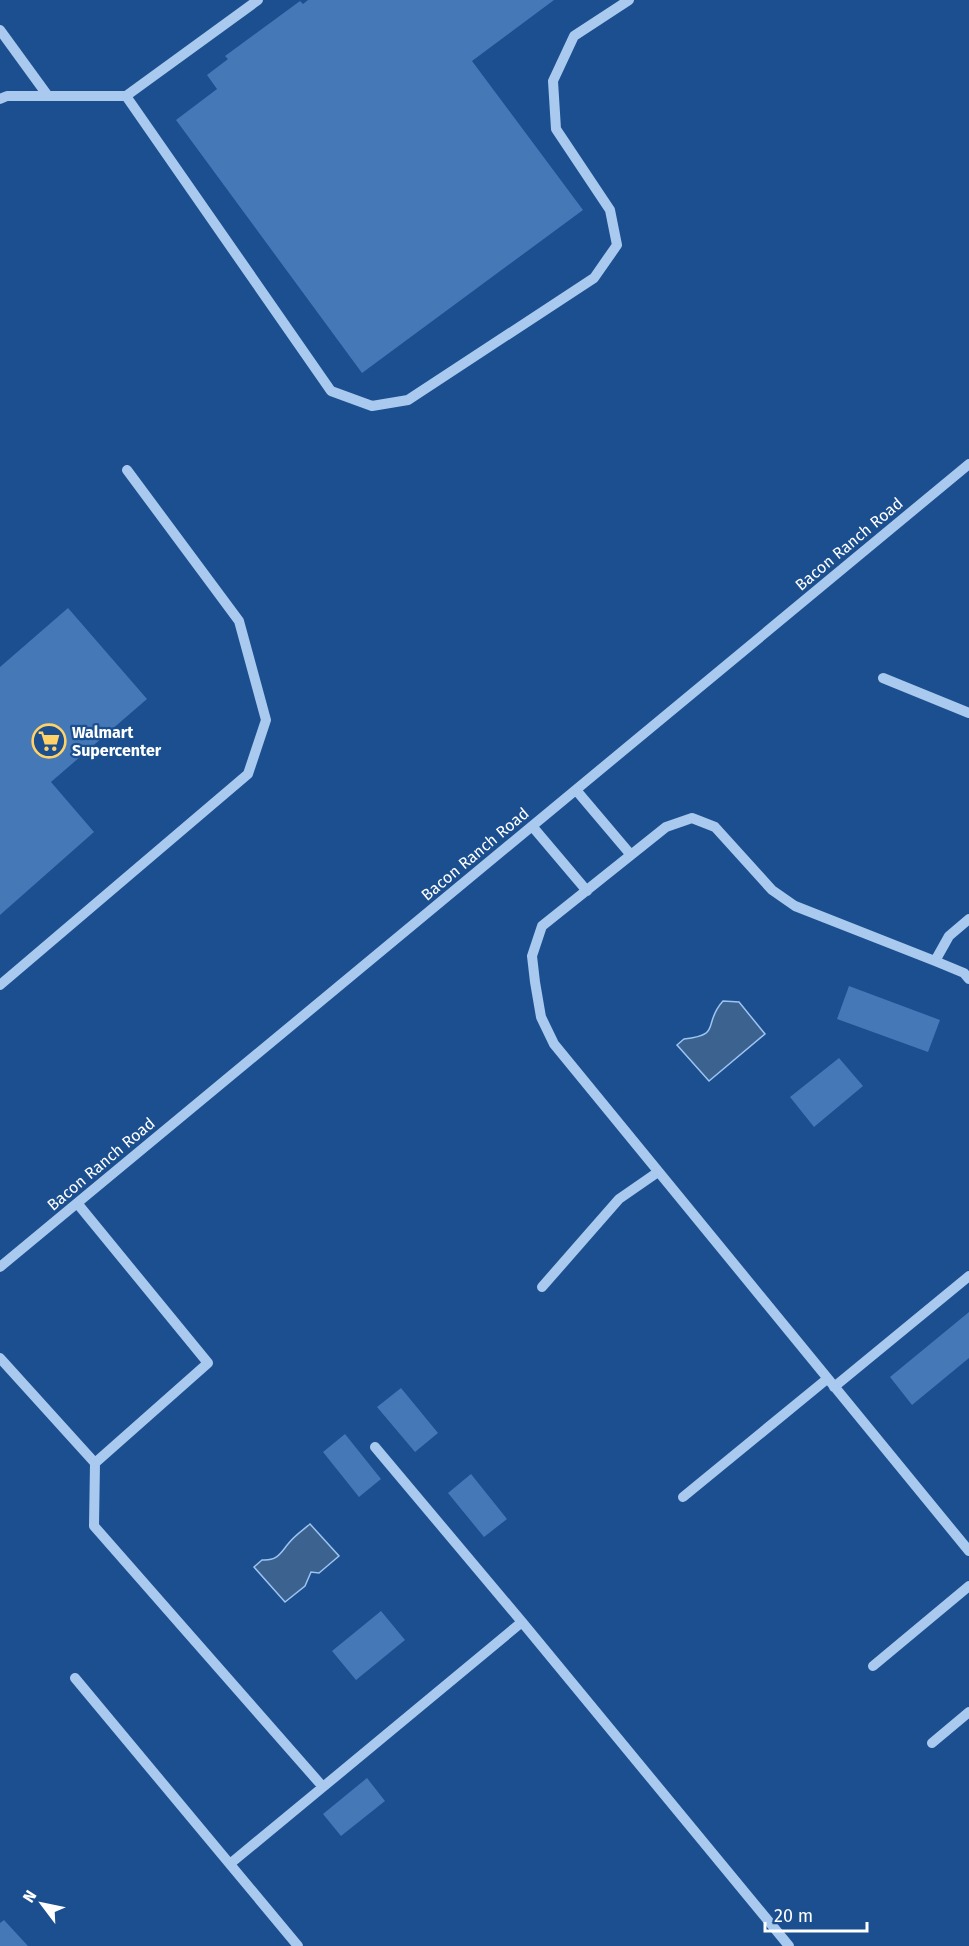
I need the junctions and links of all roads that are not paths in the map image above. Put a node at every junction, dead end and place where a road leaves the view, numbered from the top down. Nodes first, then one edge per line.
1 (258, 0) edge
2 (629, 0) edge
3 (0, 30) edge
4 (48, 96) junction
5 (126, 96) junction
6 (0, 99) edge
7 (969, 464) edge
8 (127, 470) dead end
9 (883, 678) dead end
10 (969, 713) edge
11 (576, 790) junction
12 (532, 826) junction
13 (631, 855) junction
14 (587, 891) junction
15 (969, 919) edge
16 (935, 961) junction
17 (969, 980) edge
18 (0, 986) edge
19 (658, 1172) junction
20 (76, 1203) junction
21 (0, 1267) edge
22 (969, 1276) edge
23 (542, 1287) dead end
24 (0, 1358) edge
25 (830, 1383) junction
26 (375, 1447) dead end
27 (95, 1463) junction
28 (683, 1497) dead end
29 (969, 1551) edge
30 (969, 1586) edge
31 (522, 1622) junction
32 (873, 1666) dead end
33 (75, 1678) dead end
34 (969, 1712) edge
35 (932, 1743) dead end
36 (323, 1787) junction
37 (231, 1863) junction
38 (298, 1946) edge
39 (789, 1946) edge

1 - 5 street
2 - 5 street
3 - 4 street
4 - 5 street
4 - 6 street
7 - 11 street, Bacon Ranch Road
8 - 18 street
9 - 10 street
11 - 12 street, Bacon Ranch Road
11 - 13 street
12 - 14 street
12 - 20 street, Bacon Ranch Road
13 - 14 street
13 - 16 street
14 - 19 street
15 - 16 street
16 - 17 street
19 - 23 street
19 - 25 street
20 - 21 street, Bacon Ranch Road
20 - 27 street
22 - 25 street
24 - 27 street
25 - 28 street
25 - 29 street
26 - 31 street
27 - 36 street
30 - 32 street
31 - 36 street
31 - 39 street
33 - 37 street
34 - 35 street
36 - 37 street
37 - 38 street

